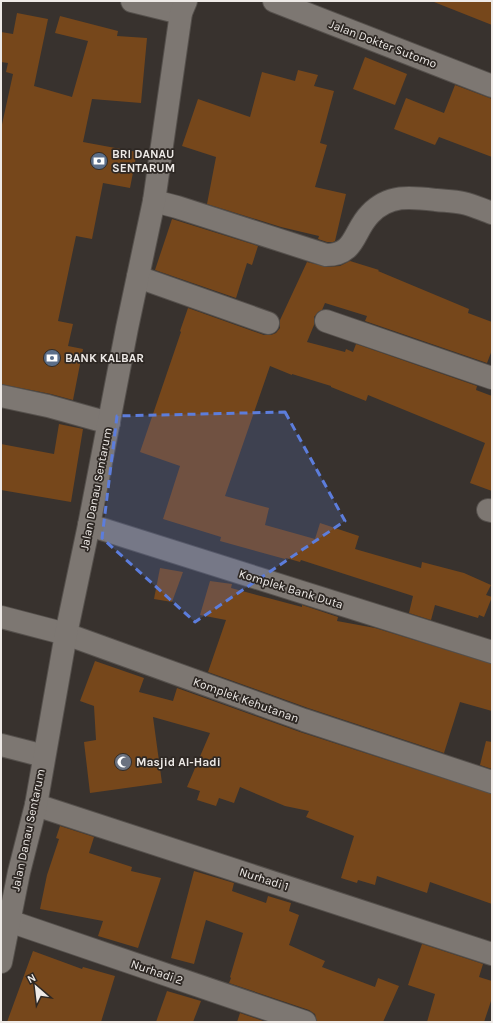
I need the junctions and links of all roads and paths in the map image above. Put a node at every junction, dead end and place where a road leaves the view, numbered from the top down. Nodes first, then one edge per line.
1 (132, 1) edge
2 (274, 1) edge
3 (184, 7) edge
4 (492, 86) edge
5 (154, 201) junction
6 (492, 213) edge
7 (138, 277) junction
8 (326, 320) dead end
9 (268, 323) dead end
10 (492, 378) edge
11 (1, 396) edge
12 (109, 423) junction
13 (89, 525) junction
14 (1, 617) edge
15 (66, 634) junction
16 (492, 652) edge
17 (1, 745) edge
18 (44, 756) junction
19 (492, 782) edge
20 (36, 805) junction
21 (10, 871) edge
22 (10, 921) junction
23 (492, 954) edge
24 (1, 962) edge
25 (305, 1022) edge

1 - 3 street
2 - 4 street, Jalan Dokter Sutomo
3 - 5 street, Jalan Danau Sentarum
5 - 6 street
5 - 7 street, Jalan Danau Sentarum
7 - 9 street
7 - 12 street, Jalan Danau Sentarum
8 - 10 street
11 - 12 street
12 - 13 street, Jalan Danau Sentarum
13 - 15 street, Jalan Danau Sentarum
13 - 16 street, Komplek Bank Duta
14 - 15 street, Komplek Kehutanan
15 - 18 street, Jalan Danau Sentarum
15 - 19 street, Komplek Kehutanan
17 - 18 street
18 - 20 street, Jalan Danau Sentarum
20 - 21 street, Jalan Danau Sentarum
20 - 23 street, Nurhadi 1
21 - 22 street, Jalan Danau Sentarum
22 - 24 street, Jalan Danau Sentarum
22 - 25 street, Nurhadi 2

